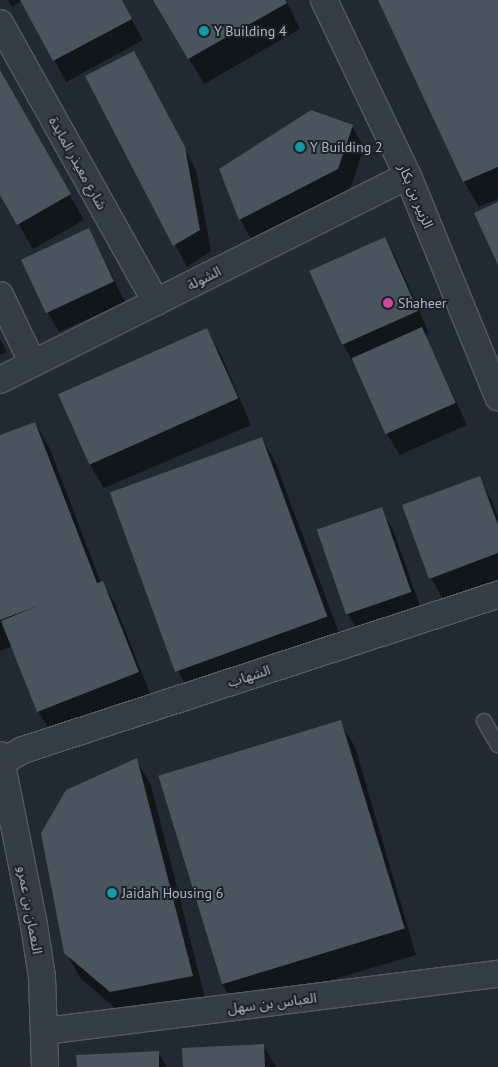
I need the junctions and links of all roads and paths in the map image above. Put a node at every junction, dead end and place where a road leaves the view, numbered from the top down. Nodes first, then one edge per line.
1 (324, 0) edge
2 (0, 23) edge
3 (408, 176) junction
4 (0, 295) edge
5 (156, 302) junction
6 (33, 364) junction
7 (0, 380) edge
8 (498, 397) edge
9 (498, 595) edge
10 (484, 721) dead end
11 (498, 745) edge
12 (1, 759) edge
13 (498, 974) edge
14 (45, 1031) junction
15 (44, 1067) edge

1 - 3 street, الزبير بن بكار
2 - 5 street, شارع معيذر المايدة
3 - 5 street, الشولة
3 - 8 street, الزبير بن بكار
4 - 6 street
5 - 6 street, الشولة
6 - 7 street, الشولة
9 - 12 street, الشهاب
10 - 11 lane
12 - 14 street, النعمان بن عمرو
13 - 14 street, العباس بن سهل
14 - 15 street, النعمان بن عمرو

